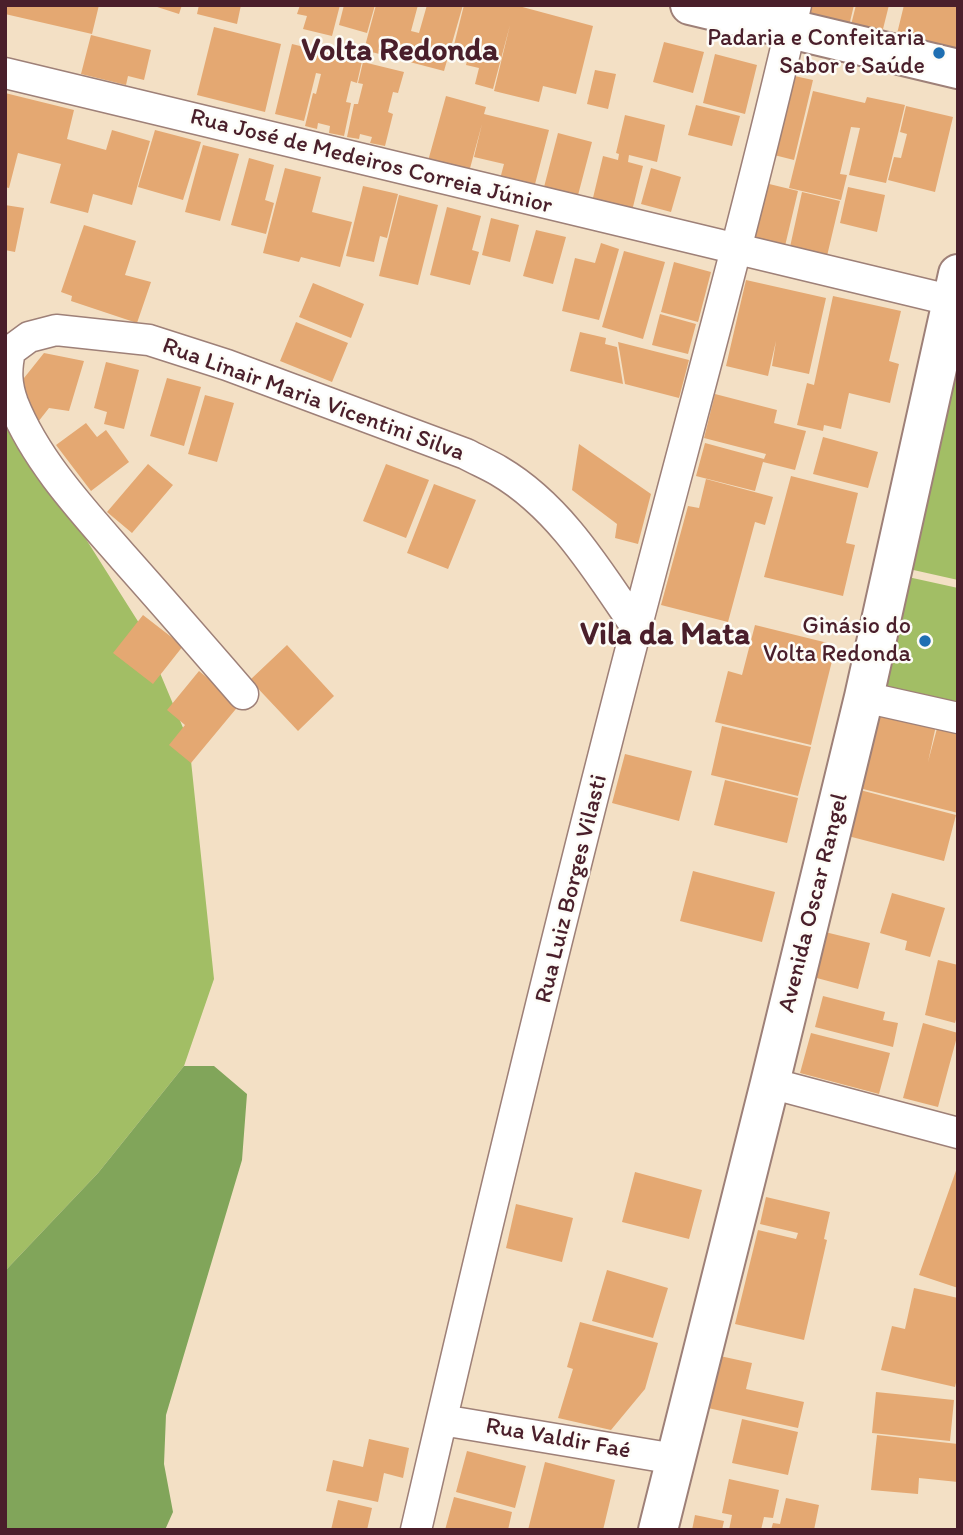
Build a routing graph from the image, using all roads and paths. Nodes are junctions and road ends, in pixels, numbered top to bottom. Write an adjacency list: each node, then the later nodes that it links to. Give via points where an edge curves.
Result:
1 (690, 5): 2 (main road)
2 (793, 17): 3 (main road); 5 (street, Rua Luiz Borges Vilasti)
3 (958, 69)
4 (5, 73): 5 (street, Rua José de Medeiros Correia Júnior)
5 (736, 250): 6 (street, Rua José de Medeiros Correia Júnior); 7 (street, Rua Luiz Borges Vilasti)
6 (956, 292): 9 (main road, Avenida Oscar Rangel)
7 (637, 628): 8 (street, Rua Linair Maria Vicentini Silva, via 561,524 526,491 466,454 149,340 56,330 29,337 10,351 6,372 13,402 35,446 98,528); 13 (street, Rua Luiz Borges Vilasti)
8 (243, 694)
9 (864, 697): 10 (street); 11 (main road, Avenida Oscar Rangel)
10 (958, 718)
11 (770, 1083): 12 (street); 14 (main road, Avenida Oscar Rangel)
12 (958, 1133)
13 (442, 1420): 14 (street, Rua Valdir Faé); 15 (street, Rua Luiz Borges Vilasti)
14 (675, 1459): 16 (main road, Avenida Oscar Rangel)
15 (416, 1530)
16 (658, 1530)

